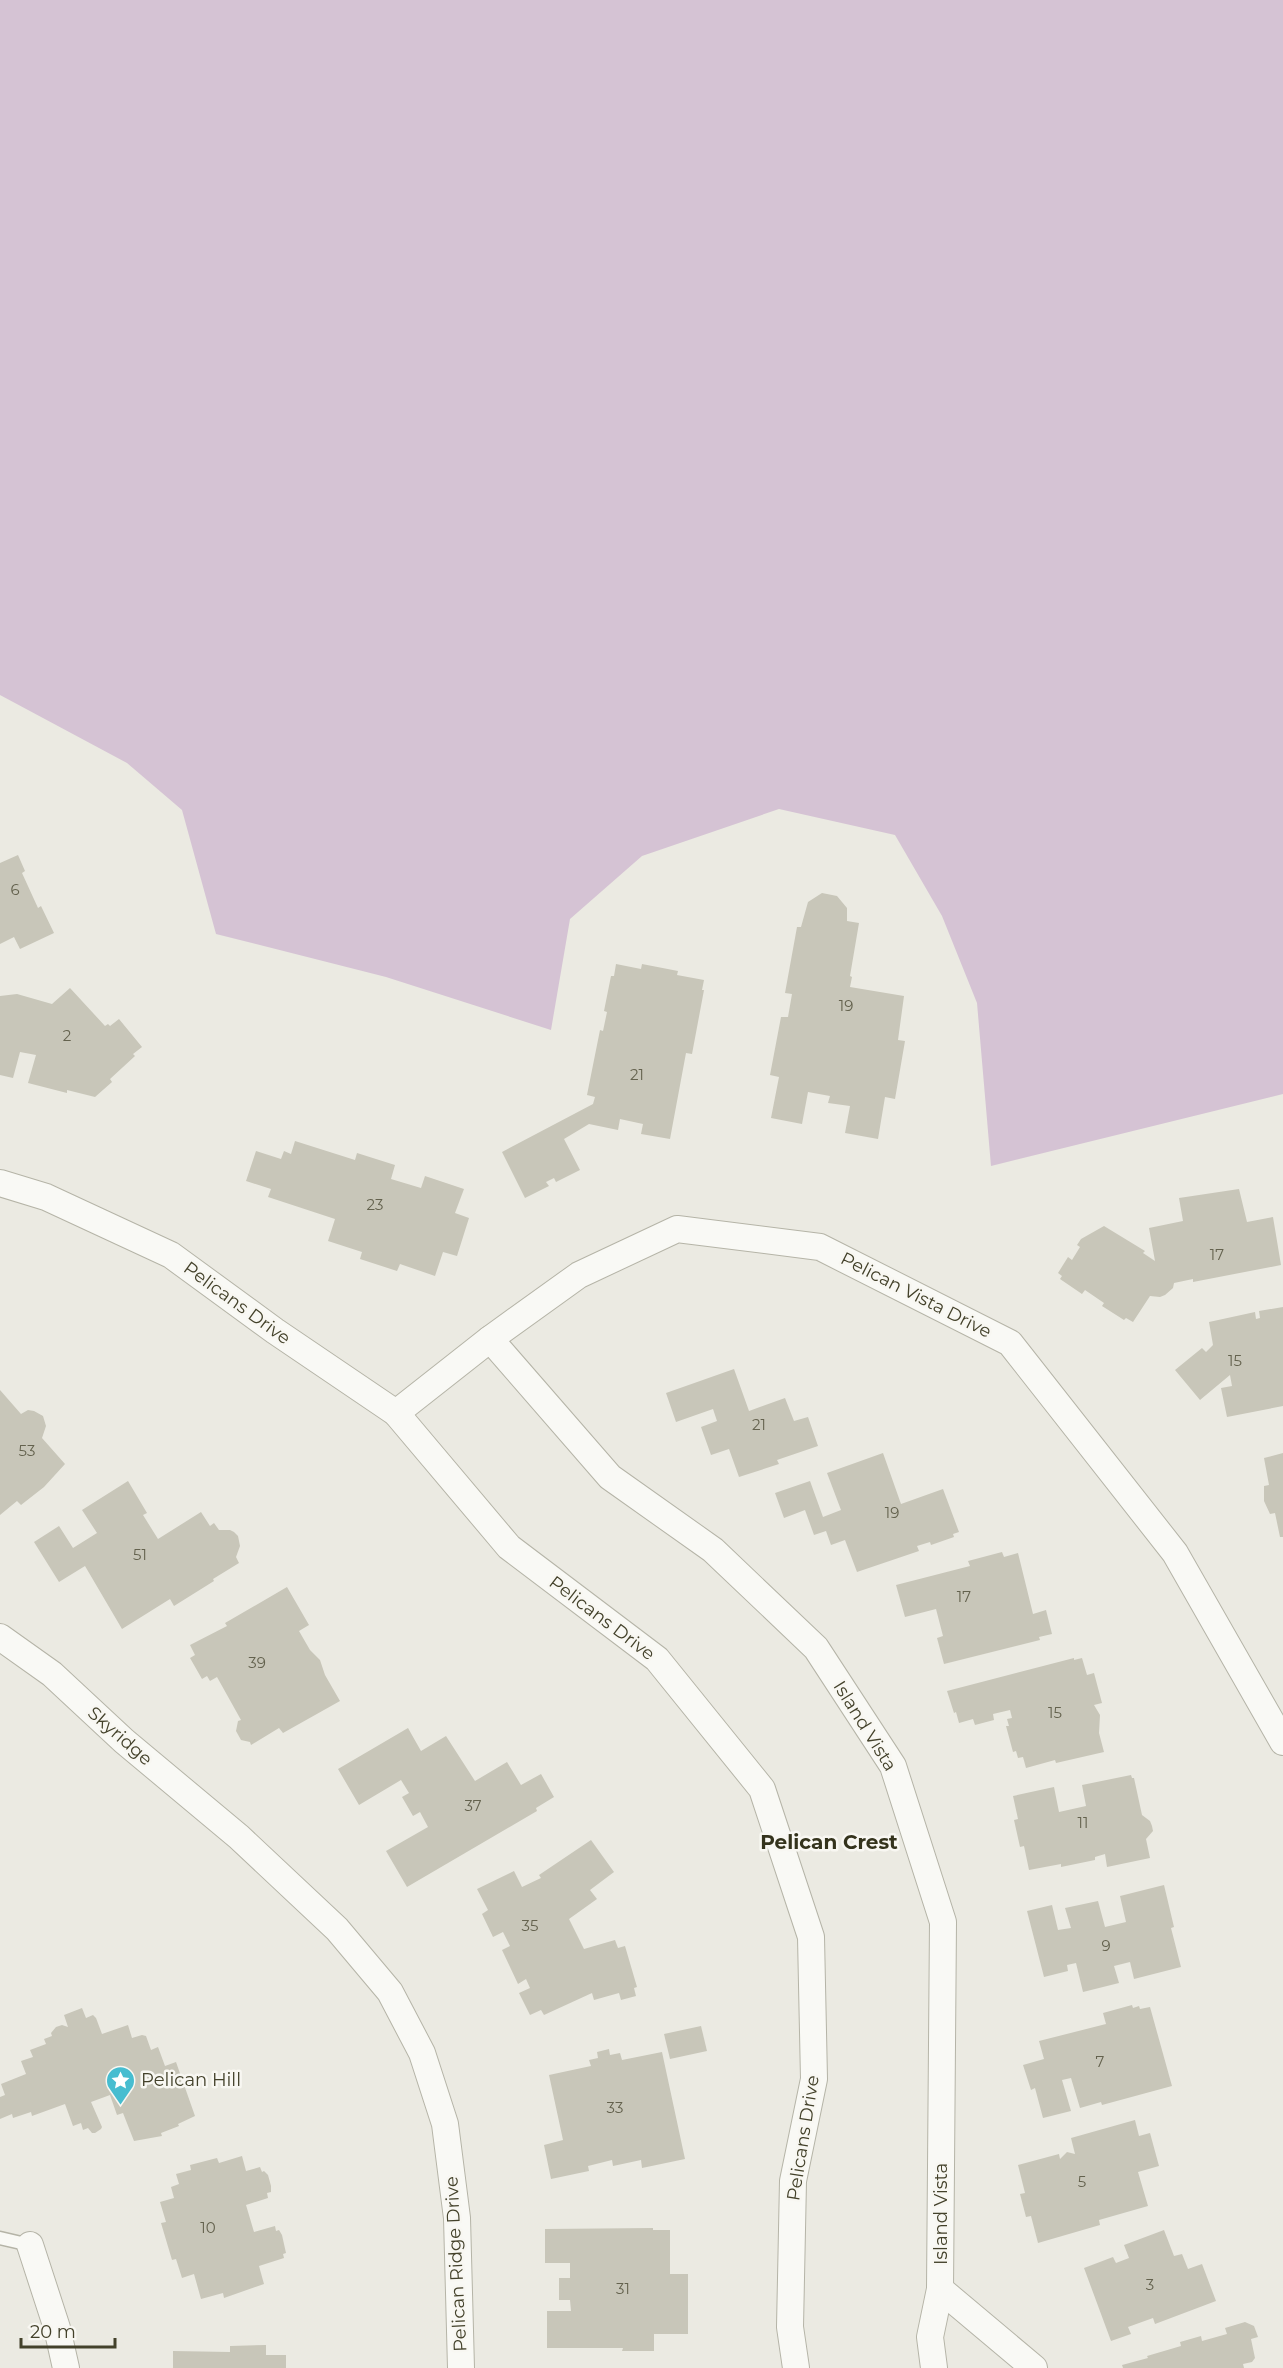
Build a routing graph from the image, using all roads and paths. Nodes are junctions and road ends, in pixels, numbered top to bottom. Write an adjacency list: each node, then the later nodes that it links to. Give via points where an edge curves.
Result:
1 (0, 1183): 3 (street, Pelicans Drive, via 46,1197 171,1255 274,1331)
2 (490, 1339): 3 (street, Pelican Vista Drive); 5 (street, Pelican Vista Drive, via 579,1275 677,1228 820,1247 1010,1343 1175,1553); 9 (street, Island Vista, via 610,1477 713,1550 816,1648 893,1766 943,1922)
3 (396, 1413): 12 (street, Pelicans Drive, via 509,1547 657,1659 762,1789 811,1937 814,2079 793,2181 790,2327)
4 (0, 1637): 6 (street, Skyridge, via 51,1674)
5 (1283, 1742)
6 (239, 1837): 11 (street, Pelican Ridge Drive, via 345,1938 390,1992 422,2053 445,2124 456,2218)
7 (0, 2238): 8 (lane)
8 (30, 2245): 10 (street)
9 (940, 2289): 13 (street, Island Vista, via 930,2337); 14 (street, Island Vista)
10 (66, 2368)
11 (461, 2368)
12 (796, 2368)
13 (934, 2368)
14 (1034, 2368)

